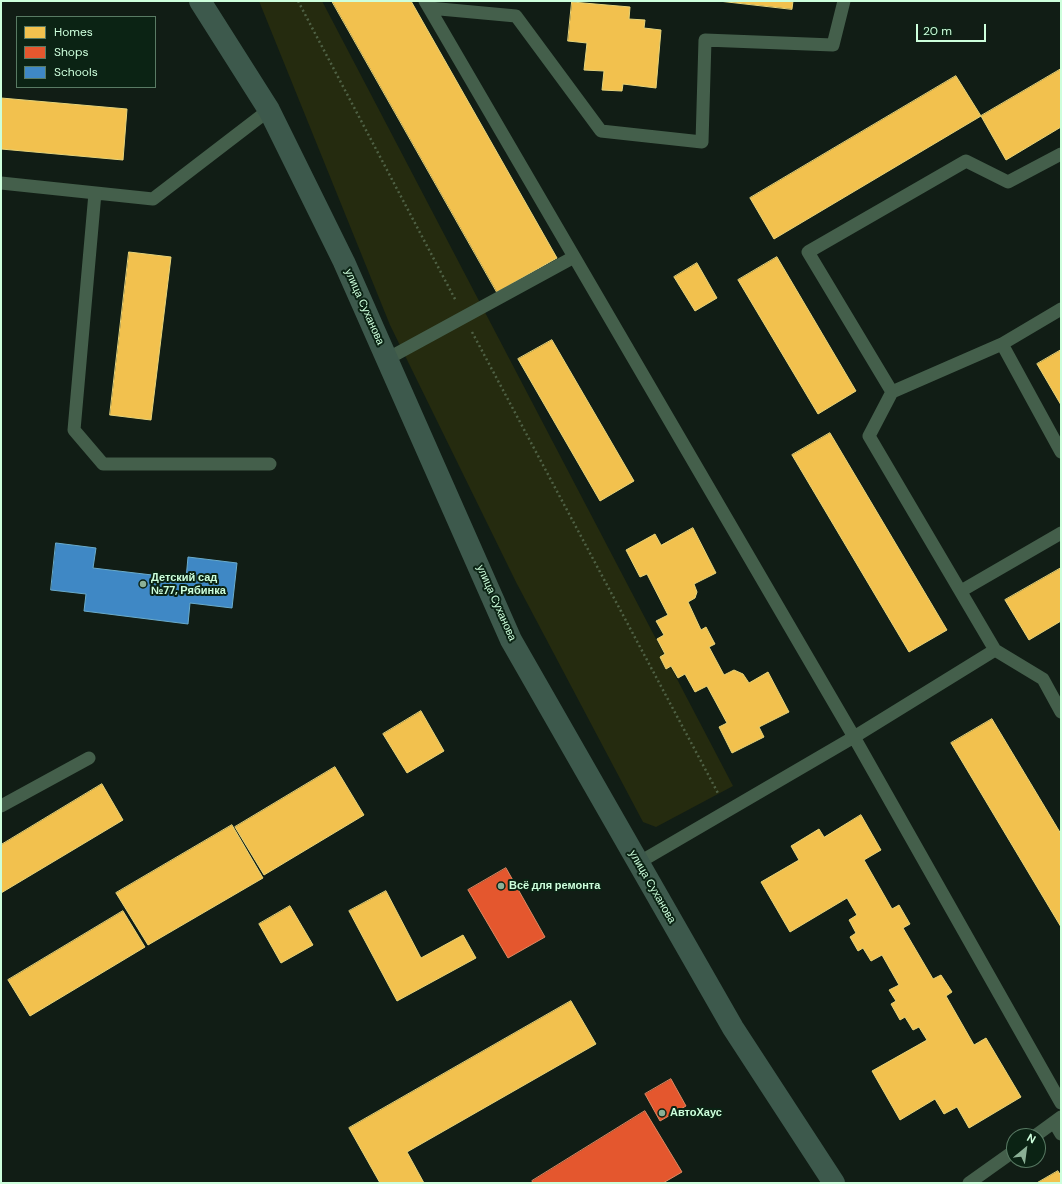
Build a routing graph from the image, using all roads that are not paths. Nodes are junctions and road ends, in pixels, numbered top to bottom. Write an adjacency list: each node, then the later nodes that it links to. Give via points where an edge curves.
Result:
1 (200, 1): 4 (main road, улица Суханова)
2 (844, 1): 3 (lane, via 833,45 705,40 702,142 601,131 516,16)
3 (427, 5): 8 (lane)
4 (269, 110): 7 (lane, via 153,199); 11 (main road, улица Суханова, via 344,262)
5 (1061, 154): 12 (lane, via 1008,182 966,161 808,252)
6 (1, 183): 7 (lane)
7 (95, 193): 14 (lane, via 74,430 103,464)
8 (574, 257): 11 (lane); 19 (lane)
9 (1061, 308): 10 (lane)
10 (1002, 344): 12 (lane); 13 (lane)
11 (387, 359): 22 (main road, улица Суханова, via 511,640)
12 (892, 392): 16 (lane, via 869,436)
13 (1061, 452)
14 (270, 464)
15 (1061, 533): 16 (lane)
16 (961, 591): 17 (lane)
17 (995, 650): 18 (lane, via 1044,680); 19 (lane)
18 (1061, 712)
19 (854, 736): 22 (lane); 23 (lane)
20 (89, 758): 21 (lane)
21 (1, 806)
22 (638, 864): 28 (main road, улица Суханова, via 733,1028)
23 (1061, 1103)
24 (1057, 1120): 25 (lane); 26 (lane)
25 (1046, 1128)
26 (1061, 1134)
27 (1006, 1157): 29 (lane)
28 (834, 1183)
29 (969, 1183)

